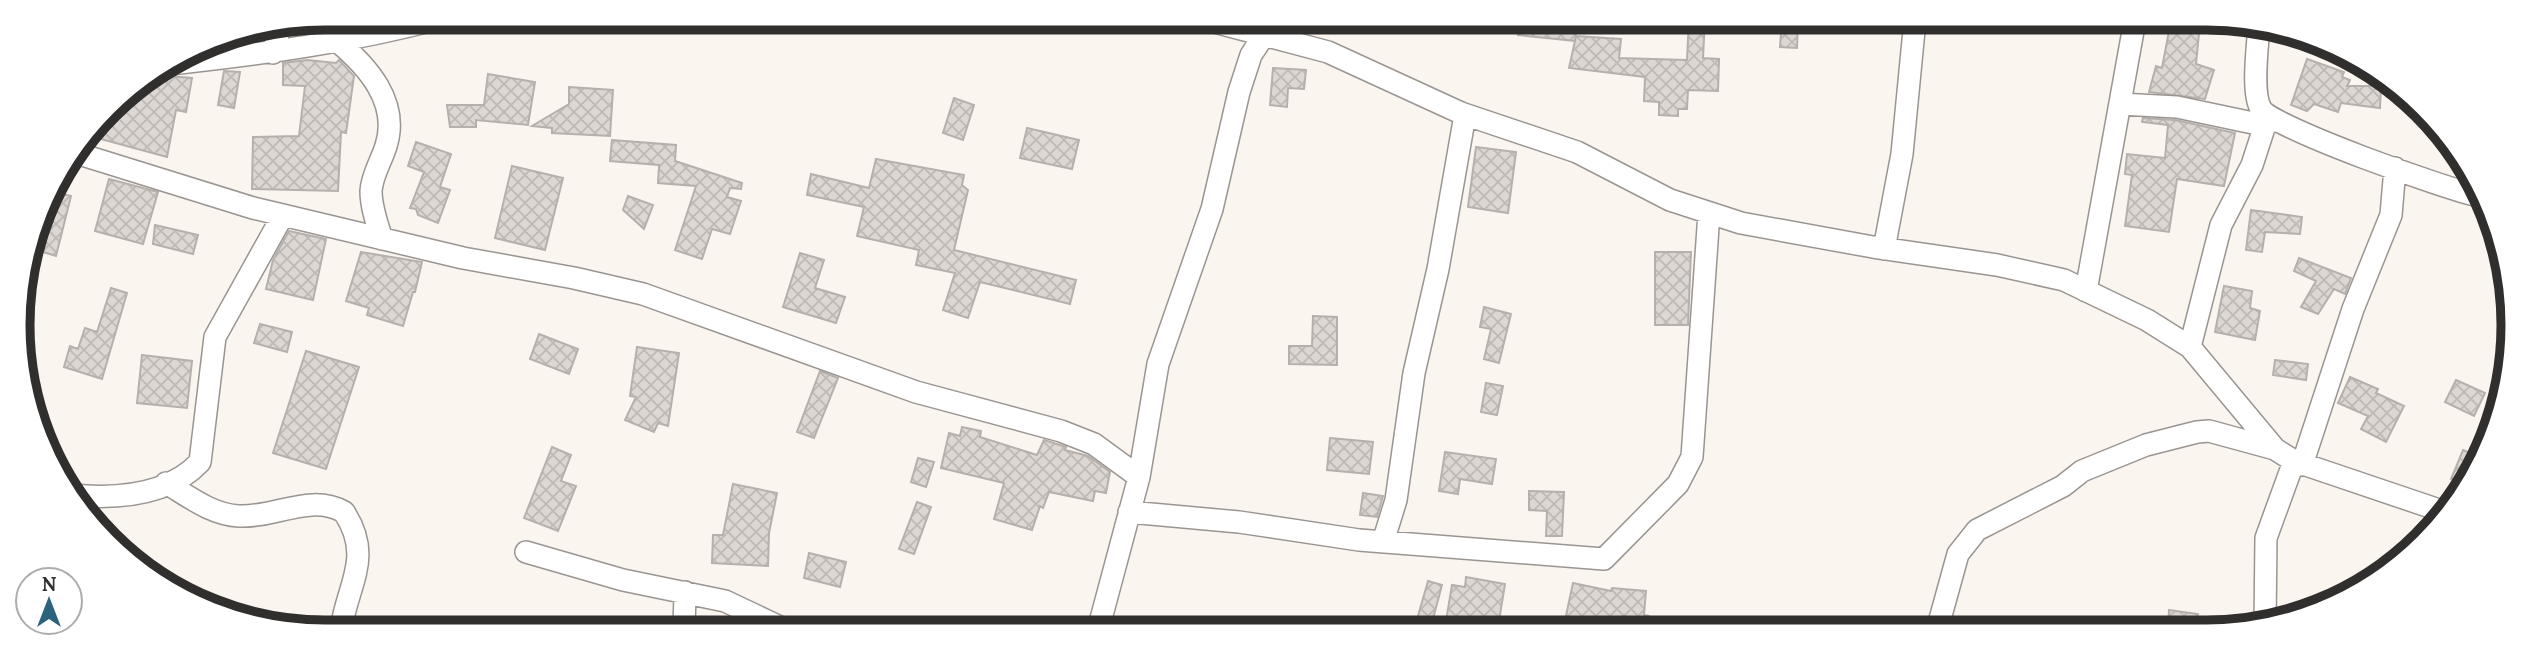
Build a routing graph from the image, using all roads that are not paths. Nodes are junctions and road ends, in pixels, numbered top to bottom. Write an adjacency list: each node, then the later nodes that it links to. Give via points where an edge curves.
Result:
1 (387, 30): 9 (street)
2 (1245, 30): 8 (street)
3 (1272, 30): 8 (street)
4 (1914, 30): 21 (street, via 1902,154)
5 (2133, 30): 12 (street)
6 (278, 33): 10 (street)
7 (2259, 34): 14 (street, via 2259,102)
8 (1264, 35): 13 (street, via 1328,52); 26 (street, via 1251,55 1212,209 1158,364)
9 (337, 41): 10 (street); 20 (street, via 364,63 378,82 387,112 388,139 371,194)
10 (273, 53): 11 (street)
11 (190, 62)
12 (2120, 104): 14 (street, via 2176,107 2244,122); 22 (street)
13 (1465, 115): 18 (street, via 1577,152 1660,196); 31 (street, via 1414,373 1395,500)
14 (2272, 121): 16 (street); 23 (street, via 2221,225)
15 (84, 155): 19 (street)
16 (2395, 167): 17 (street); 25 (street, via 2391,215)
17 (2471, 193)
18 (1709, 213): 21 (street); 31 (street, via 1692,457 1678,484 1609,555 1592,560)
19 (283, 215): 20 (street); 27 (street, via 215,337 200,462)
20 (382, 239): 26 (street, via 643,294 916,392 1061,431 1094,444)
21 (1884, 249): 22 (street, via 2025,270)
22 (2086, 291): 23 (street)
23 (2190, 347): 24 (street)
24 (2275, 449): 25 (street); 39 (street, via 2209,431 2197,432 2133,449 2082,471 2063,486 1986,523 1972,536 1958,554)
25 (2298, 463): 29 (street); 34 (street, via 2266,538)
26 (1139, 477): 30 (street)
27 (166, 483): 28 (street, via 129,496); 35 (street, via 198,503 237,516 321,504 344,512 360,556)
28 (88, 500)
29 (2437, 509)
30 (1129, 512): 31 (street); 38 (street)
31 (1383, 542)
32 (526, 552): 33 (street)
33 (685, 593): 36 (street); 37 (street, via 736,605)
34 (2265, 615)
35 (342, 620)
36 (684, 620)
37 (765, 620)
38 (1101, 620)
39 (1940, 620)

